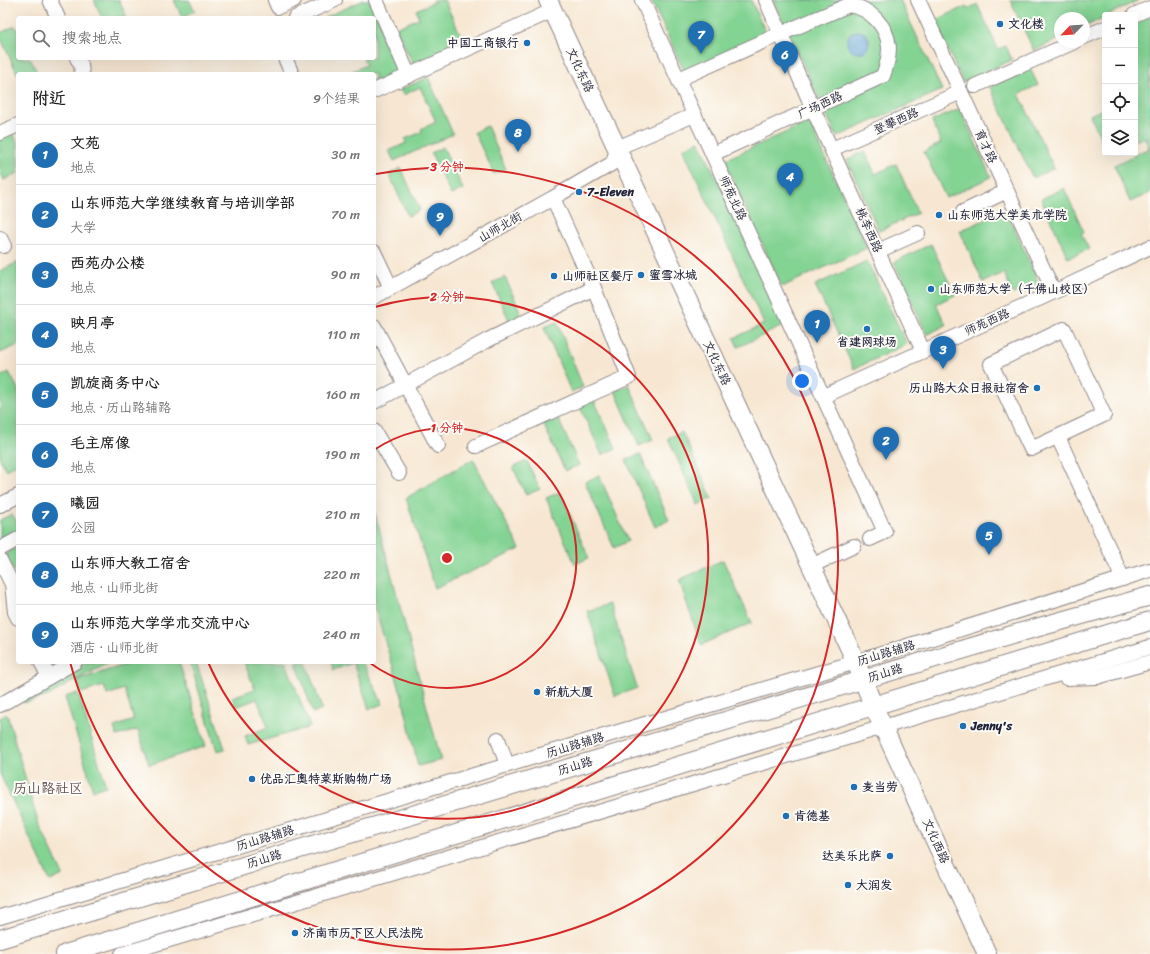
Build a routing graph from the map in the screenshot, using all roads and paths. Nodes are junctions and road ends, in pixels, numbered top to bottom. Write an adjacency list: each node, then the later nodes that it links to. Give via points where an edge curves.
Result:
1 (50, 0): 12 (street)
2 (275, 0): 3 (street, via 278,7)
3 (294, 0)
4 (335, 0): 13 (street)
5 (376, 0): 22 (street)
6 (642, 0): 23 (street, 师苑北路)
7 (766, 0): 15 (street, 桃李西路)
8 (918, 0): 26 (street, 育才路)
9 (550, 5): 22 (street, via 545,14); 31 (main road, 文化东路)
10 (1150, 8): 11 (street)
11 (1138, 13)
12 (57, 16)
13 (299, 16)
14 (1102, 29): 16 (street)
15 (780, 34): 23 (street); 27 (street, 桃李西路); 27 (street, 广场西路, via 850,5 869,12 884,29 889,42 889,54 883,76)
16 (1090, 34)
17 (1060, 48): 24 (street)
18 (78, 60): 20 (street)
19 (286, 60): 21 (street)
20 (81, 72)
21 (291, 72)
22 (409, 76): 25 (street)
23 (679, 79): 28 (street, 师苑北路)
24 (975, 86)
25 (376, 91)
26 (961, 92): 32 (street, 登攀西路); 34 (street, 育才路)
27 (813, 109): 32 (street, 桃李西路); 33 (street, 广场西路)
28 (694, 115): 31 (street); 33 (street, 师苑北路)
29 (16, 125): 30 (street)
30 (0, 133)
31 (617, 148): 35 (street, 山师北街, via 613,163); 62 (main road, 文化东路)
32 (832, 149): 39 (street, 桃李西路)
33 (713, 154): 48 (street, 师苑北路)
34 (1007, 191): 36 (street); 43 (street, 育才路)
35 (553, 198): 41 (street, 山师北街); 42 (street)
36 (963, 212)
37 (918, 233): 39 (street)
38 (1150, 248): 43 (street, 师苑西路)
39 (878, 251): 46 (street, 桃李西路)
40 (376, 256): 41 (street)
41 (391, 288): 44 (street, 山师北街)
42 (594, 288): 47 (street, via 488,340); 53 (street, via 629,377)
43 (1054, 292): 46 (street, 师苑西路)
44 (376, 296)
45 (376, 330): 47 (street)
46 (923, 351): 48 (street, 师苑西路)
47 (406, 385): 49 (street); 52 (street)
48 (824, 396): 57 (street, 师苑北路, via 885,532)
49 (376, 401)
50 (376, 434): 54 (street)
51 (1058, 438): 51 (street, via 1031,449 991,364 1064,329 1104,414); 64 (street)
52 (438, 446)
53 (476, 446)
54 (399, 473)
55 (16, 497): 56 (street)
56 (0, 505)
57 (870, 539)
58 (16, 540): 60 (street)
59 (854, 546): 62 (street)
60 (0, 549)
61 (0, 560): 66 (street, via 12,584)
62 (811, 566): 69 (main road, 文化东路)
63 (1150, 570): 64 (street, 历山路辅路)
64 (1123, 579): 69 (street, 历山路辅路)
65 (1150, 596): 75 (main road, 历山路)
66 (16, 615)
67 (1150, 621): 77 (main road)
68 (1150, 647): 74 (street)
69 (856, 662): 75 (main road, 文化东路); 80 (street, 历山路辅路)
70 (1150, 662): 74 (street, via 1097,677)
71 (43, 664): 73 (street)
72 (72, 664): 73 (street)
73 (49, 677): 76 (street)
74 (1049, 678): 78 (street)
75 (863, 679): 77 (main road, 文化东路); 82 (main road, 历山路)
76 (0, 704)
77 (873, 706): 78 (main road, 文化东路); 83 (main road)
78 (884, 728): 84 (street); 85 (main road, 文化西路)
79 (498, 739): 80 (street)
80 (507, 765): 81 (street, 历山路辅路)
81 (0, 917)
82 (0, 939)
83 (65, 954)
84 (122, 954)
85 (987, 954)

